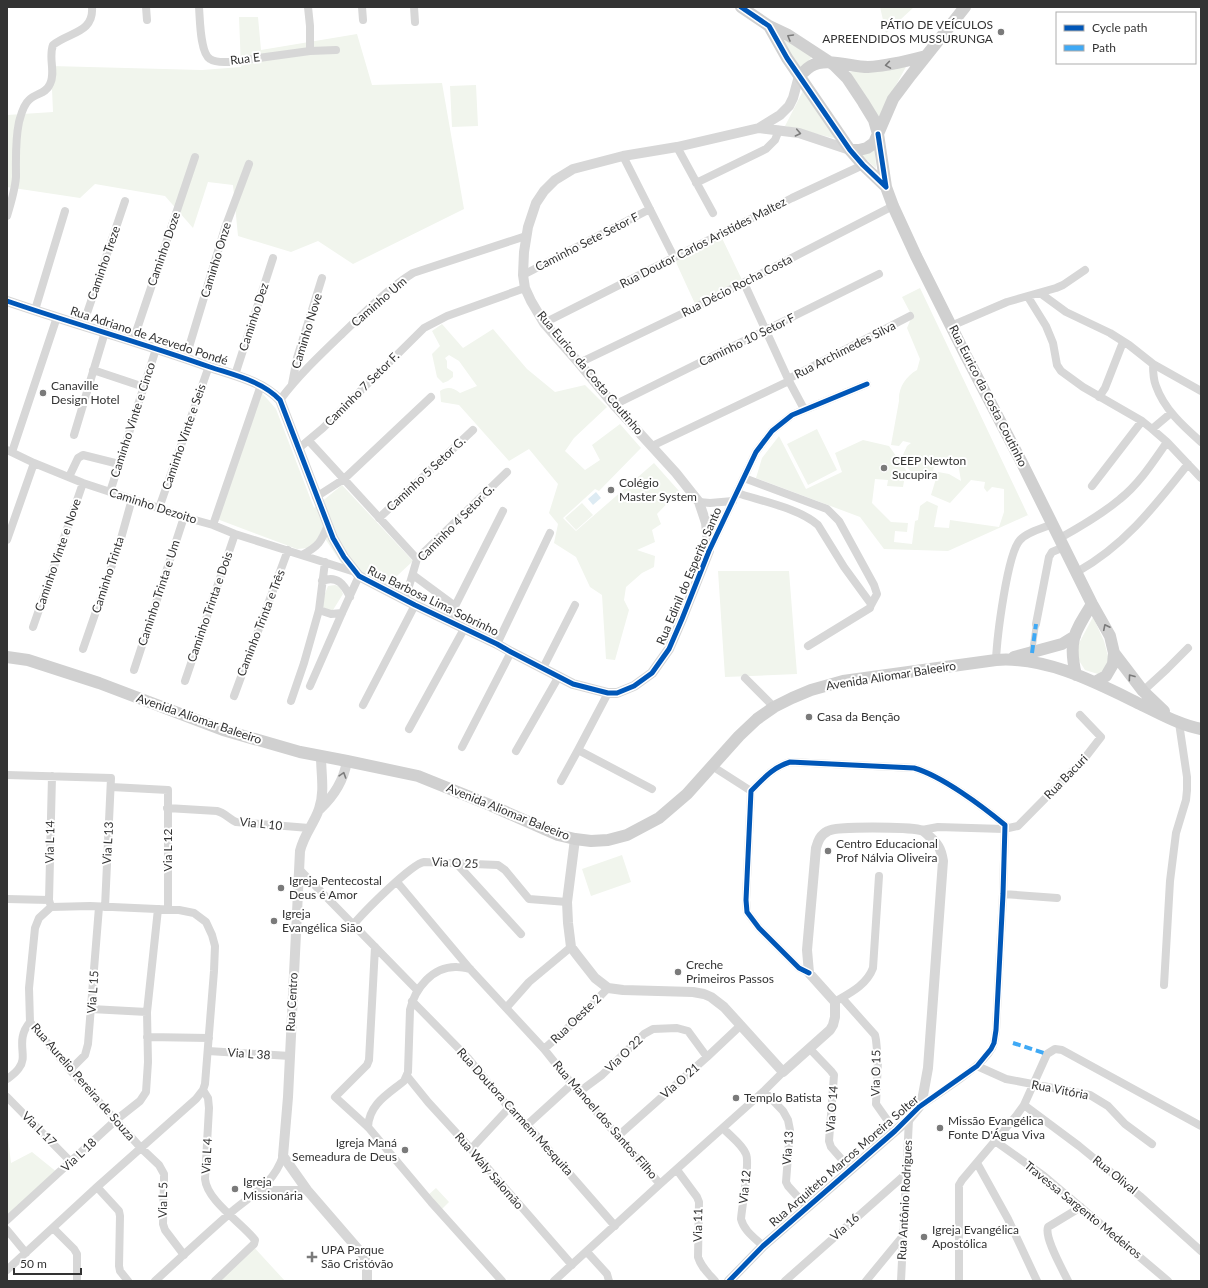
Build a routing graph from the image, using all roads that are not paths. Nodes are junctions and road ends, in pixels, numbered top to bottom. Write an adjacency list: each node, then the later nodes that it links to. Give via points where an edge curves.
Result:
1 (92, 7): 34 (street, via 90,23 53,45 51,83 48,89 28,100 25,105 19,122 15,149 16,178)
2 (146, 7): 9 (street)
3 (199, 7): 13 (street, Rua E, via 204,49 206,56 211,60 229,62)
4 (308, 7): 13 (street)
5 (362, 7): 10 (street)
6 (414, 7): 11 (street)
7 (742, 7): 12 (main road, Rua Eurico da Costa Coutinho)
8 (965, 7): 15 (main road)
9 (147, 20)
10 (363, 20)
11 (416, 22)
12 (769, 26): 16 (main road, Rua Eurico da Costa Coutinho, one-way to 12, via 793,38); 17 (main road)
13 (310, 50): 14 (street, Rua E)
14 (336, 50)
15 (926, 56): 16 (main road, one-way to 16, via 867,67); 20 (main road, via 893,99)
16 (829, 62): 17 (main road, via 811,66); 20 (main road, Rua Eurico da Costa Coutinho, via 847,78 874,120)
17 (799, 76): 18 (street, Rua Eurico da Costa Coutinho, via 788,106 780,115); 22 (main road)
18 (759, 128): 19 (street, Rua Eurico da Costa Coutinho); 21 (street, Rua Eurico da Costa Coutinho)
19 (779, 130): 22 (street, Rua Eurico da Costa Coutinho, one-way to 22, via 799,133); 27 (street, via 775,140 766,149)
20 (878, 134): 22 (main road, via 874,143 867,148); 28 (main road, Rua Eurico da Costa Coutinho)
21 (677, 147): 23 (street, Rua Eurico da Costa Coutinho); 27 (street)
22 (850, 150): 26 (main road, Rua Eurico da Costa Coutinho)
23 (623, 156): 31 (street); 35 (street, Rua Eurico da Costa Coutinho, via 573,169 555,180 536,203)
24 (194, 157): 55 (street, Caminho Doze)
25 (249, 164): 58 (street, Caminho Onze, via 226,228)
26 (863, 165): 28 (main road, Rua Eurico da Costa Coutinho); 36 (street, Rua Doutor Carlos Aristides Maltez)
27 (696, 183): 33 (street)
28 (886, 187): 30 (main road, Rua Eurico da Costa Coutinho)
29 (125, 201): 51 (street, Caminho Treze)
30 (893, 206): 42 (street, Rua Décio Rocha Costa); 52 (main road, Rua Eurico da Costa Coutinho)
31 (650, 209): 36 (street); 40 (street, Caminho Sete Setor F)
32 (65, 212): 47 (street)
33 (713, 213)
34 (7, 216)
35 (526, 236): 40 (street, Rua Eurico da Costa Coutinho); 65 (street, Caminho Um, via 413,273 361,316)
36 (674, 257): 50 (street, Rua Doutor Carlos Aristides Maltez)
37 (273, 258): 63 (street, Caminho Dez)
38 (1085, 270): 44 (street, via 1063,285)
39 (879, 274): 53 (street, Caminho 10 Setor F)
40 (523, 275): 43 (street, Rua Eurico da Costa Coutinho)
41 (322, 278): 65 (street, Caminho Nove, via 297,358)
42 (744, 283): 53 (street, Rua Archimedes Silva); 59 (street, Rua Décio Rocha Costa)
43 (525, 288): 50 (street, Rua Eurico da Costa Coutinho); 80 (street, Caminho 7 Setor F., via 447,316 424,328)
44 (1040, 293): 45 (street); 56 (street, via 1066,312)
45 (1028, 297): 52 (street, via 1007,302); 71 (street, via 1046,326 1061,371)
46 (7, 301): 47 (street, Rua Adriano de Azevedo Pondé)
47 (35, 310): 49 (street, Rua Adriano de Azevedo Pondé)
48 (910, 316): 64 (street, Rua Archimedes Silva)
49 (57, 317): 51 (street, Rua Adriano de Azevedo Pondé); 85 (street)
50 (544, 323): 59 (street, Rua Eurico da Costa Coutinho)
51 (83, 325): 54 (street, Rua Adriano de Azevedo Pondé)
52 (951, 326): 105 (main road, Rua Eurico da Costa Coutinho)
53 (766, 330): 64 (street, Rua Archimedes Silva); 73 (street, Caminho 10 Setor F)
54 (105, 332): 55 (street, Rua Adriano de Azevedo Pondé); 62 (street)
55 (133, 341): 57 (street, Rua Adriano de Azevedo Pondé)
56 (1124, 342): 60 (street); 71 (street)
57 (156, 349): 58 (street, Rua Adriano de Azevedo Pondé); 68 (street, Caminho Vinte e Cinco)
58 (186, 357): 61 (street, Rua Adriano de Azevedo Pondé)
59 (579, 363): 73 (street, Rua Eurico da Costa Coutinho)
60 (1153, 364): 69 (street); 75 (street, via 1156,386)
61 (209, 366): 63 (street, Rua Adriano de Azevedo Pondé); 101 (street, Caminho Vinte e Seis)
62 (93, 370): 68 (street); 79 (street)
63 (235, 375): 67 (street, Rua Adriano de Azevedo Pondé)
64 (789, 380): 74 (street); 83 (street, Rua Archimedes Silva)
65 (292, 384): 72 (street, Caminho Um)
66 (866, 384): 74 (street, Rua Edinil do Esperito Santo)
67 (261, 385): 72 (street, Rua Adriano de Azevedo Pondé); 106 (street)
68 (144, 387): 87 (street, Caminho Vinte e Cinco)
69 (1201, 391)
70 (431, 397): 93 (street)
71 (1100, 397): 76 (street)
72 (280, 400): 84 (street, Rua Barbosa Lima Sobrinho)
73 (614, 405): 83 (street, Rua Eurico da Costa Coutinho)
74 (804, 409): 91 (street, Rua Edinil do Esperito Santo, via 772,431 756,452)
75 (1171, 413): 77 (street); 82 (street)
76 (1142, 421): 77 (street); 95 (street)
77 (1152, 429): 81 (street)
78 (474, 430): 104 (street, Caminho 5 Setor G.)
79 (74, 435)
80 (309, 441): 84 (street, Caminho 7 Setor F.); 93 (street)
81 (1167, 442): 88 (street); 111 (street, via 1141,477 1120,499)
82 (1201, 442)
83 (652, 446): 100 (street, Rua Eurico da Costa Coutinho)
84 (298, 449): 97 (street, Rua Barbosa Lima Sobrinho)
85 (9, 451): 86 (street, Caminho Dezoito)
86 (34, 463): 90 (street, Caminho Dezoito); 110 (street)
87 (119, 464): 90 (street, via 82,455); 96 (street, Caminho Vinte e Cinco)
88 (1188, 464): 92 (street); 117 (street, via 1131,532 1107,553)
89 (507, 472): 115 (street, Caminho 4 Setor G.)
90 (69, 477): 94 (street, Caminho Dezoito)
91 (744, 478): 98 (street, Rua Edinil do Esperito Santo); 127 (street, via 827,509 833,514 874,585 877,594)
92 (1201, 478)
93 (344, 480): 97 (street); 104 (street)
94 (83, 483): 96 (street, Caminho Dezoito); 132 (street, Caminho Vinte e Nove)
95 (1092, 486)
96 (110, 492): 99 (street, Caminho Dezoito)
97 (316, 497): 107 (street, Rua Barbosa Lima Sobrinho)
98 (735, 497): 100 (street, via 710,503); 113 (street, Rua Edinil do Esperito Santo); 127 (street, via 800,513 812,520 827,538)
99 (132, 499): 101 (street, Caminho Dezoito); 139 (street, Caminho Trinta)
100 (699, 502): 113 (street, Rua Eurico da Costa Coutinho, via 706,523)
101 (159, 508): 103 (street, Caminho Dezoito)
102 (503, 511): 126 (street)
103 (184, 517): 106 (street, Caminho Dezoito); 147 (street, Caminho Trinta e Um)
104 (379, 518): 115 (street)
105 (1053, 524): 111 (main road, Rua Eurico da Costa Coutinho); 145 (street, via 1023,537 1015,549 997,639)
106 (213, 525): 109 (street, Caminho Dezoito)
107 (328, 525): 114 (street, via 318,545); 118 (street, Rua Barbosa Lima Sobrinho, via 339,548)
108 (550, 533): 135 (street)
109 (235, 534): 112 (street, Caminho Dezoito); 151 (street, Caminho Trinta e Dois)
110 (7, 540)
111 (1062, 542): 117 (main road, Rua Eurico da Costa Coutinho); 131 (street, via 1049,557)
112 (288, 550): 114 (street, Caminho Dezoito); 156 (street, Caminho Trinta e Três)
113 (709, 552): 155 (street, Rua Edinil do Esperito Santo, via 669,649 659,664 652,673 634,686 617,693)
114 (302, 555): 116 (street, Caminho Dezoito)
115 (417, 559): 119 (street, Caminho 4 Setor G.)
116 (325, 562): 118 (street, Caminho Dezoito); 120 (street)
117 (1077, 572): 123 (main road, Rua Eurico da Costa Coutinho)
118 (357, 574): 121 (street); 122 (street, Rua Barbosa Lima Sobrinho)
119 (413, 575): 122 (street, Caminho 4 Setor G.); 126 (street)
120 (322, 581): 121 (street, via 337,580 345,586); 128 (street)
121 (350, 597): 129 (street)
122 (406, 600): 124 (street, Rua Barbosa Lima Sobrinho)
123 (1092, 604): 134 (main road); 142 (main road, Rua Eurico da Costa Coutinho, one-way to 123, via 1110,636)
124 (415, 605): 130 (street, Rua Barbosa Lima Sobrinho); 158 (street)
125 (575, 605): 146 (street)
126 (455, 606): 130 (street)
127 (871, 606): 136 (street)
128 (319, 610): 129 (street, via 331,614); 157 (street)
129 (342, 613): 153 (street)
130 (448, 620): 133 (street, Rua Barbosa Lima Sobrinho)
131 (1036, 624): 141 (street)
132 (33, 627)
133 (464, 629): 135 (street, Rua Barbosa Lima Sobrinho); 163 (street)
134 (1075, 636): 141 (main road, via 1062,644); 148 (main road, via 1072,651)
135 (497, 644): 140 (street, Rua Barbosa Lima Sobrinho)
136 (808, 646)
137 (7, 648): 144 (main road, Avenida Aliomar Baleeiro)
138 (1188, 648): 154 (street)
139 (83, 649)
140 (511, 652): 146 (street, Rua Barbosa Lima Sobrinho); 164 (street)
141 (1032, 653): 145 (main road)
142 (1114, 653): 152 (main road, Rua Eurico da Costa Coutinho, via 1110,671); 154 (main road, one-way to 142)
143 (7, 657): 144 (main road, Avenida Aliomar Baleeiro)
144 (28, 660): 167 (main road, Avenida Aliomar Baleeiro, via 99,683 223,730)
145 (1002, 660): 148 (main road, Avenida Aliomar Baleeiro, via 1051,666); 159 (main road, Avenida Aliomar Baleeiro, via 843,681 811,690)
146 (542, 668): 149 (street, Rua Barbosa Lima Sobrinho)
147 (134, 670)
148 (1076, 675): 152 (main road, Avenida Aliomar Baleeiro)
149 (559, 676): 155 (street, Rua Barbosa Lima Sobrinho, via 574,684); 166 (street)
150 (745, 678): 159 (street)
151 (185, 681)
152 (1095, 682): 161 (main road, Avenida Aliomar Baleeiro)
153 (310, 686)
154 (1143, 691): 161 (main road)
155 (608, 693): 165 (street)
156 (234, 696)
157 (291, 701)
158 (363, 705)
159 (774, 707): 169 (main road, Avenida Aliomar Baleeiro, via 739,736)
160 (1080, 715): 179 (street, Rua Bacuri, via 1101,737 1084,759 1018,826)
161 (1179, 723): 162 (main road, Avenida Aliomar Baleeiro); 200 (street, via 1187,790 1176,833 1170,881)
162 (1201, 728)
163 (409, 729)
164 (462, 747)
165 (578, 750): 172 (street); 174 (street)
166 (516, 751)
167 (321, 756): 168 (main road, Avenida Aliomar Baleeiro); 176 (street, Rua Centro)
168 (347, 760): 176 (street, Rua Centro, one-way to 168, via 341,781); 181 (main road, Avenida Aliomar Baleeiro, via 418,776 558,835)
169 (712, 766): 175 (street); 181 (main road, Avenida Aliomar Baleeiro, via 674,806 642,828 608,840)
170 (7, 775): 171 (street)
171 (52, 776): 173 (street); 190 (street, Via L 14)
172 (561, 781)
173 (111, 783): 177 (street, Via L 12, via 168,790); 191 (street, Via L 13)
174 (652, 789)
175 (751, 791): 179 (street, via 770,772 790,762 914,768 945,782 998,819 1005,825); 199 (street, via 747,912 752,921 799,968)
176 (328, 793): 178 (street, Rua Centro)
177 (167, 808): 178 (street, Via L 10, via 217,811 236,822); 193 (street, Via L 12)
178 (309, 828): 183 (street, Rua Centro, via 302,842)
179 (1004, 829): 180 (street, via 938,827); 186 (street, Rua Arquiteto Marcos Moreira Solter)
180 (922, 830): 199 (street, via 837,828 819,838 808,935); 229 (street, Rua Arquiteto Marcos Moreira Solter, via 938,844 943,861 928,1068 924,1096)
181 (575, 839): 189 (street)
182 (457, 864): 185 (street, Via O 25, via 420,862); 189 (street, Via O 25, via 498,865 529,899); 195 (street)
183 (299, 869): 194 (street); 215 (street, Rua Centro)
184 (879, 876): 203 (street, via 873,968 858,988)
185 (397, 882): 194 (street, Via O 25); 198 (street, Rua Manoel dos Santos Filho)
186 (1003, 894): 187 (street); 217 (street, Rua Arquiteto Marcos Moreira Solter, via 995,1037 991,1049)
187 (1057, 898)
188 (7, 899): 190 (street)
189 (567, 902): 197 (street)
190 (50, 904): 191 (street); 208 (street, Rua Aurelio Pereira de Souza, via 35,928 28,988)
191 (102, 907): 192 (street); 206 (street, Via L 15)
192 (158, 909): 193 (street); 207 (street)
193 (168, 909): 211 (street, via 194,913 206,922 212,935 215,946)
194 (353, 925): 196 (street)
195 (521, 934)
196 (374, 946): 202 (street); 235 (street, via 369,1060 335,1097)
197 (571, 947): 201 (street, via 588,970); 205 (street, via 529,982)
198 (470, 969): 202 (street, via 458,967 440,970); 205 (street, Rua Manoel dos Santos Filho)
199 (809, 973): 203 (street)
200 (1164, 985)
201 (608, 988): 209 (street, via 704,994 717,1001); 213 (street, Rua Oeste 2)
202 (417, 990): 204 (street)
203 (838, 1000): 212 (street, via 833,1025); 237 (street, Via O 15, via 875,1035 878,1060 876,1104)
204 (412, 1001): 220 (street); 230 (street, Rua Doutora Carmem Mesquita, via 468,1058)
205 (506, 1008): 213 (street, Rua Manoel dos Santos Filho)
206 (91, 1009): 207 (street); 218 (street, Via L 15, via 88,1049)
207 (147, 1012): 210 (street)
208 (30, 1022): 218 (street, Rua Aurelio Pereira de Souza); 221 (street, via 22,1035 20,1068)
209 (741, 1025): 216 (street, Via O 21); 219 (street)
210 (148, 1037): 211 (street); 232 (street, Via L 18, via 146,1092 140,1101)
211 (209, 1038): 214 (street)
212 (810, 1049): 219 (street); 247 (street, Via O 14, via 834,1075 830,1144)
213 (544, 1050): 222 (street, Rua Manoel dos Santos Filho)
214 (208, 1051): 215 (street, Via L 38); 224 (street)
215 (290, 1056): 243 (street, Rua Centro)
216 (707, 1057): 226 (street, Via O 22, via 688,1031 677,1028 653,1029 644,1034 602,1075); 238 (street, Via O 21)
217 (977, 1066): 223 (street, Rua Vitória, via 1006,1079); 229 (street, Rua Arquiteto Marcos Moreira Solter)
218 (70, 1070): 232 (street, Rua Aurelio Pereira de Souza)
219 (783, 1072): 225 (street)
220 (407, 1076): 235 (street, via 374,1106 368,1118); 242 (street, Rua Waly Salomão)
221 (7, 1079)
222 (572, 1084): 226 (street, Rua Manoel dos Santos Filho); 233 (street)
223 (1032, 1085): 228 (street); 234 (street, via 1046,1054 1062,1050); 240 (street, Rua Vitória, via 1090,1095 1108,1106 1125,1124)
224 (203, 1090): 241 (street, Rua Aurelio Pereira de Souza, via 196,1100); 255 (street, Via L 4, via 208,1098 209,1108 207,1190)
225 (764, 1091): 236 (street); 253 (street, Via 13, via 787,1116 790,1130 786,1182)
226 (579, 1092): 238 (street, Rua Manoel dos Santos Filho)
227 (7, 1096): 244 (street, Via L 17)
228 (1024, 1105): 239 (street); 262 (street, Rua Olival, via 1140,1196)
229 (919, 1107): 231 (street, Rua Arquiteto Marcos Moreira Solter)
230 (509, 1108): 233 (street, Rua Doutora Carmem Mesquita); 242 (street)
231 (909, 1119): 237 (street, Rua Arquiteto Marcos Moreira Solter); 248 (street, Rua Antônio Rodrigues)
232 (116, 1120): 241 (street, Rua Aurelio Pereira de Souza); 244 (street, Via L 18)
233 (528, 1125): 257 (street, Rua Doutora Carmem Mesquita)
234 (1201, 1126)
235 (368, 1127): 273 (street)
236 (723, 1128): 246 (street); 261 (street, Via 12, via 746,1154 741,1219 746,1230)
237 (895, 1132): 247 (street, Rua Arquiteto Marcos Moreira Solter)
238 (618, 1136): 249 (street, Rua Manoel dos Santos Filho)
239 (995, 1141): 245 (street); 254 (street, Travessa Sargento Medeiros, via 1044,1176)
240 (1152, 1144)
241 (141, 1148): 250 (street, Rua Aurelio Pereira de Souza); 265 (street, Via L 5, via 162,1170 163,1224)
242 (471, 1149): 266 (street, Rua Waly Salomão)
243 (283, 1156): 251 (street, Rua Centro, via 275,1174); 252 (street)
244 (71, 1162): 256 (street, Via L 18)
245 (977, 1163): 281 (street, via 962,1180 959,1188); 282 (street, via 1008,1219)
246 (677, 1170): 249 (street); 276 (street, Via 11, via 697,1196 698,1257 704,1269)
247 (851, 1170): 253 (street, Rua Arquiteto Marcos Moreira Solter)
248 (907, 1173): 260 (street, Rua Antônio Rodrigues); 278 (street, Via 16)
249 (660, 1184): 257 (street, Rua Manoel dos Santos Filho)
250 (97, 1187): 258 (street, Rua Aurelio Pereira de Souza); 269 (street, via 120,1216 119,1266)
251 (260, 1190): 252 (street); 255 (street, Rua Centro)
252 (307, 1190): 272 (street, via 364,1256)
253 (807, 1207): 261 (street, Rua Arquiteto Marcos Moreira Solter)
254 (1081, 1207): 283 (street, via 1047,1229 1054,1252); 284 (street, Travessa Sargento Medeiros)
255 (229, 1214): 265 (street, Rua Centro); 271 (street, Via L 4, via 255,1242)
256 (7, 1220)
257 (615, 1226): 263 (street, Rua Manoel dos Santos Filho)
258 (53, 1228): 264 (street, Rua Aurelio Pereira de Souza); 268 (street, via 77,1254)
259 (7, 1230): 264 (street)
260 (903, 1236): 279 (street); 280 (street, Rua Antônio Rodrigues)
261 (763, 1246): 277 (street, Rua Arquiteto Marcos Moreira Solter)
262 (1201, 1251)
263 (587, 1252): 266 (street, Rua Manoel dos Santos Filho); 275 (street, via 607,1274)
264 (26, 1253): 267 (street, Rua Aurelio Pereira de Souza)
265 (184, 1255): 270 (street, Rua Centro)
266 (572, 1265): 274 (street, Rua Manoel dos Santos Filho)
267 (7, 1270)
268 (76, 1281)
269 (128, 1281)
270 (155, 1281)
271 (215, 1281)
272 (367, 1281)
273 (502, 1281)
274 (554, 1281)
275 (609, 1281)
276 (715, 1281)
277 (729, 1281)
278 (784, 1281)
279 (866, 1281)
280 (901, 1281)
281 (959, 1281)
282 (1036, 1281)
283 (1068, 1281)
284 (1168, 1281)

